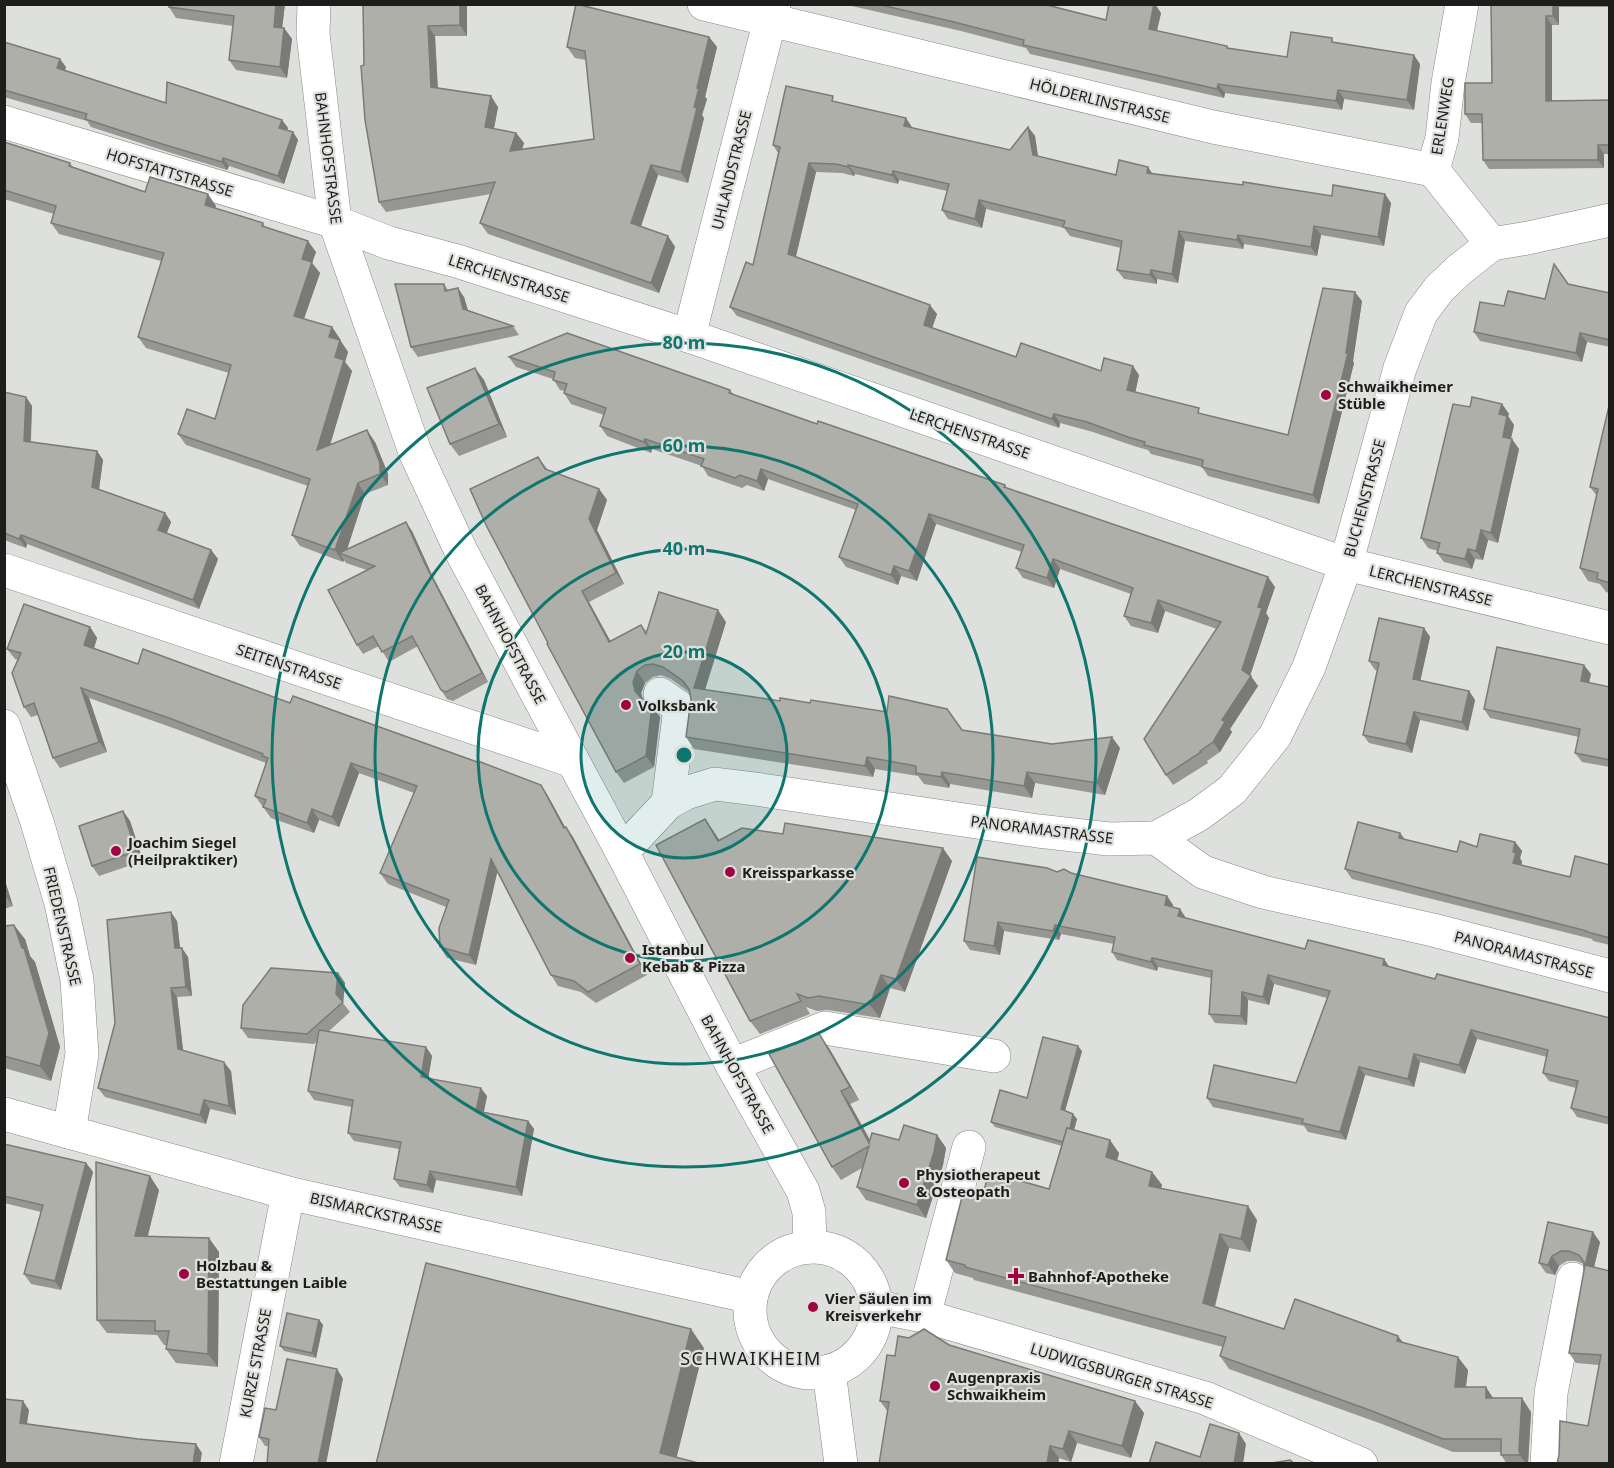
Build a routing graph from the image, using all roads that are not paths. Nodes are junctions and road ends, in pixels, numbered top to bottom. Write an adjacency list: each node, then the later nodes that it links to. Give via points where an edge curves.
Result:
1 (314, 4): 8 (street, BAHNHOFSTRASSE, via 313,34)
2 (704, 4): 4 (street, HÖLDERLINSTRASSE)
3 (1462, 4): 6 (street, ERLENWEG, via 1442,138)
4 (772, 12): 6 (street, HÖLDERLINSTRASSE, via 1213,127); 10 (street, UHLANDSTRASSE)
5 (4, 122): 8 (street, HOFSTATTSTRASSE)
6 (1433, 170): 9 (street, ERLENWEG)
7 (1610, 220): 9 (street, BUCHENSTRASSE)
8 (335, 222): 10 (street, LERCHENSTRASSE, via 389,243); 16 (street, BAHNHOFSTRASSE, via 415,452 461,550)
9 (1492, 244): 11 (street, BUCHENSTRASSE, via 1459,270 1421,313 1400,368)
10 (689, 336): 11 (street, LERCHENSTRASSE)
11 (1346, 564): 13 (street, LERCHENSTRASSE); 18 (street, BUCHENSTRASSE, via 1309,667 1275,736 1232,790)
12 (4, 570): 16 (street, SEITENSTRASSE)
13 (1610, 628)
14 (660, 694): 17 (street, via 680,708)
15 (4, 726): 24 (street, FRIEDENSTRASSE, via 61,903 77,980 82,1054)
16 (573, 761): 19 (street, BAHNHOFSTRASSE)
17 (668, 802): 18 (street, PANORAMASTRASSE, via 715,784 1027,829 1109,839); 19 (street, PANORAMASTRASSE)
18 (1156, 838): 20 (street, PANORAMASTRASSE, via 1203,872 1263,892 1433,930)
19 (622, 852): 22 (street, BAHNHOFSTRASSE)
20 (1610, 976)
21 (994, 1056): 22 (street, via 825,1028)
22 (732, 1065): 27 (street, BAHNHOFSTRASSE, via 803,1191 809,1212)
23 (4, 1114): 24 (street, BISMARCKSTRASSE)
24 (69, 1132): 26 (street, BISMARCKSTRASSE)
25 (969, 1147): 31 (street)
26 (288, 1193): 29 (street, BISMARCKSTRASSE); 33 (street, KURZE STRASSE)
27 (810, 1247): 29 (street, via 773,1261 759,1278); 30 (street, via 834,1250 858,1264 872,1286)
28 (1573, 1280): 36 (street, via 1551,1392)
29 (751, 1297): 32 (street, via 754,1332 770,1356 794,1371)
30 (877, 1307): 31 (street, LUDWIGSBURGER STRASSE); 32 (street, via 867,1345 850,1362)
31 (924, 1316): 35 (street, LUDWIGSBURGER STRASSE, via 1205,1398)
32 (829, 1371): 34 (street)
33 (236, 1464)
34 (841, 1464)
35 (1360, 1464)
36 (1547, 1464)

